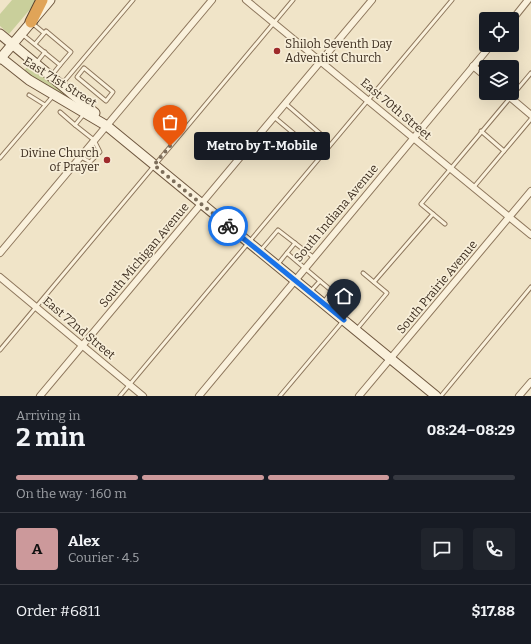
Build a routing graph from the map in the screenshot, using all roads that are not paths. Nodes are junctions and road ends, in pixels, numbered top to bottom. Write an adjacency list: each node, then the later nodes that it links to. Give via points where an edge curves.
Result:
1 (42, 0): 11 (highway)
2 (50, 0): 11 (main road)
3 (133, 0): 25 (lane)
4 (212, 0): 45 (street)
5 (246, 0): 12 (street, East 70th Street)
6 (293, 0): 12 (lane)
7 (372, 0): 21 (street, South Michigan Avenue)
8 (452, 0): 36 (lane)
9 (528, 0): 10 (street)
10 (518, 12)
11 (31, 22): 13 (lane); 15 (main road)
12 (274, 23): 21 (street, East 70th Street); 54 (lane)
13 (44, 33): 16 (lane); 23 (lane, via 46,31 71,52)
14 (0, 34): 17 (main road, East 71st Street)
15 (22, 34): 16 (lane); 17 (main road)
16 (35, 44): 18 (lane)
17 (12, 45): 20 (main road); 22 (main road, East 71st Street)
18 (44, 52): 22 (lane); 23 (lane)
19 (485, 52): 24 (street, South Indiana Avenue)
20 (0, 58): 32 (main road, East 71st Street, via 29,80)
21 (321, 62): 36 (street, East 70th Street); 37 (street, South Michigan Avenue)
22 (36, 64): 29 (main road, East 71st Street)
23 (60, 65): 29 (lane)
24 (473, 66): 26 (street); 48 (street, South Indiana Avenue)
25 (76, 68): 27 (lane); 31 (lane)
26 (479, 71)
27 (81, 72): 27 (lane, via 77,77 106,101 113,92 84,68)
28 (531, 73): 30 (lane)
29 (51, 77): 31 (main road, East 71st Street)
30 (519, 84)
31 (61, 85): 39 (main road, East 71st Street)
32 (54, 94): 38 (lane); 39 (main road, East 71st Street)
33 (29, 95): 38 (lane)
34 (503, 100): 46 (lane)
35 (513, 100): 41 (street)
36 (368, 101): 48 (street, East 70th Street); 63 (lane)
37 (286, 104): 42 (street, South Michigan Avenue); 47 (lane)
38 (45, 105): 53 (lane)
39 (87, 110): 44 (lane); 45 (main road, East 71st Street, via 100,116)
40 (60, 112): 44 (lane)
41 (531, 115)
42 (274, 118): 51 (lane); 58 (street, South Michigan Avenue)
43 (531, 119): 50 (lane)
44 (75, 125): 49 (lane)
45 (106, 126): 49 (street); 54 (main road, East 71st Street)
46 (481, 131): 50 (lane); 55 (lane)
47 (324, 137)
48 (413, 138): 55 (street, East 70th Street); 68 (street, South Indiana Avenue)
49 (94, 140): 52 (street); 52 (lane, via 100,149 97,156 90,162)
50 (504, 151): 56 (lane)
51 (316, 152)
52 (81, 157): 67 (street)
53 (0, 158)
54 (154, 165): 58 (main road, East 71st Street); 79 (lane)
55 (450, 169): 56 (street, East 70th Street); 59 (lane, via 421,204)
56 (473, 188): 60 (street, East 70th Street)
57 (531, 191): 60 (street, South Prairie Avenue)
58 (202, 204): 63 (main road, East 71st Street); 82 (street, South Michigan Avenue)
59 (433, 214): 61 (lane); 75 (lane)
60 (509, 218): 62 (street, East 70th Street); 84 (street, South Prairie Avenue)
61 (445, 224)
62 (531, 235)
63 (249, 242): 65 (main road, East 71st Street); 86 (lane)
64 (295, 243): 65 (lane, via 278,230); 66 (lane); 68 (lane)
65 (260, 251): 69 (main road, East 71st Street)
66 (287, 252): 69 (lane); 70 (lane)
67 (0, 253)
68 (313, 257): 70 (street, South Indiana Avenue)
69 (277, 265): 73 (main road, East 71st Street)
70 (304, 267): 73 (street, South Indiana Avenue); 74 (lane)
71 (363, 273): 75 (lane)
72 (0, 277): 79 (street, East 72nd Street)
73 (295, 280): 77 (main road, East 71st Street); 90 (street, South Indiana Avenue)
74 (320, 281): 77 (lane); 78 (lane, via 332,291)
75 (374, 282): 81 (lane, via 387,293)
76 (531, 287): 94 (lane)
77 (310, 292): 78 (main road, East 71st Street)
78 (323, 303): 80 (main road, East 71st Street)
79 (36, 307): 82 (street, East 72nd Street); 83 (lane)
80 (344, 320): 81 (main road, East 71st Street); 91 (lane)
81 (356, 330): 84 (main road, East 71st Street)
82 (83, 346): 86 (street, East 72nd Street); 87 (street, South Michigan Avenue)
83 (0, 350)
84 (391, 358): 92 (street, South Prairie Avenue); 93 (main road, East 71st Street)
85 (531, 382): 95 (street)
86 (130, 385): 88 (lane); 89 (street, East 72nd Street)
87 (40, 396)
88 (120, 396)
89 (143, 396)
90 (199, 396)
91 (280, 396)
92 (359, 396)
93 (436, 396)
94 (441, 396)
95 (519, 396)

